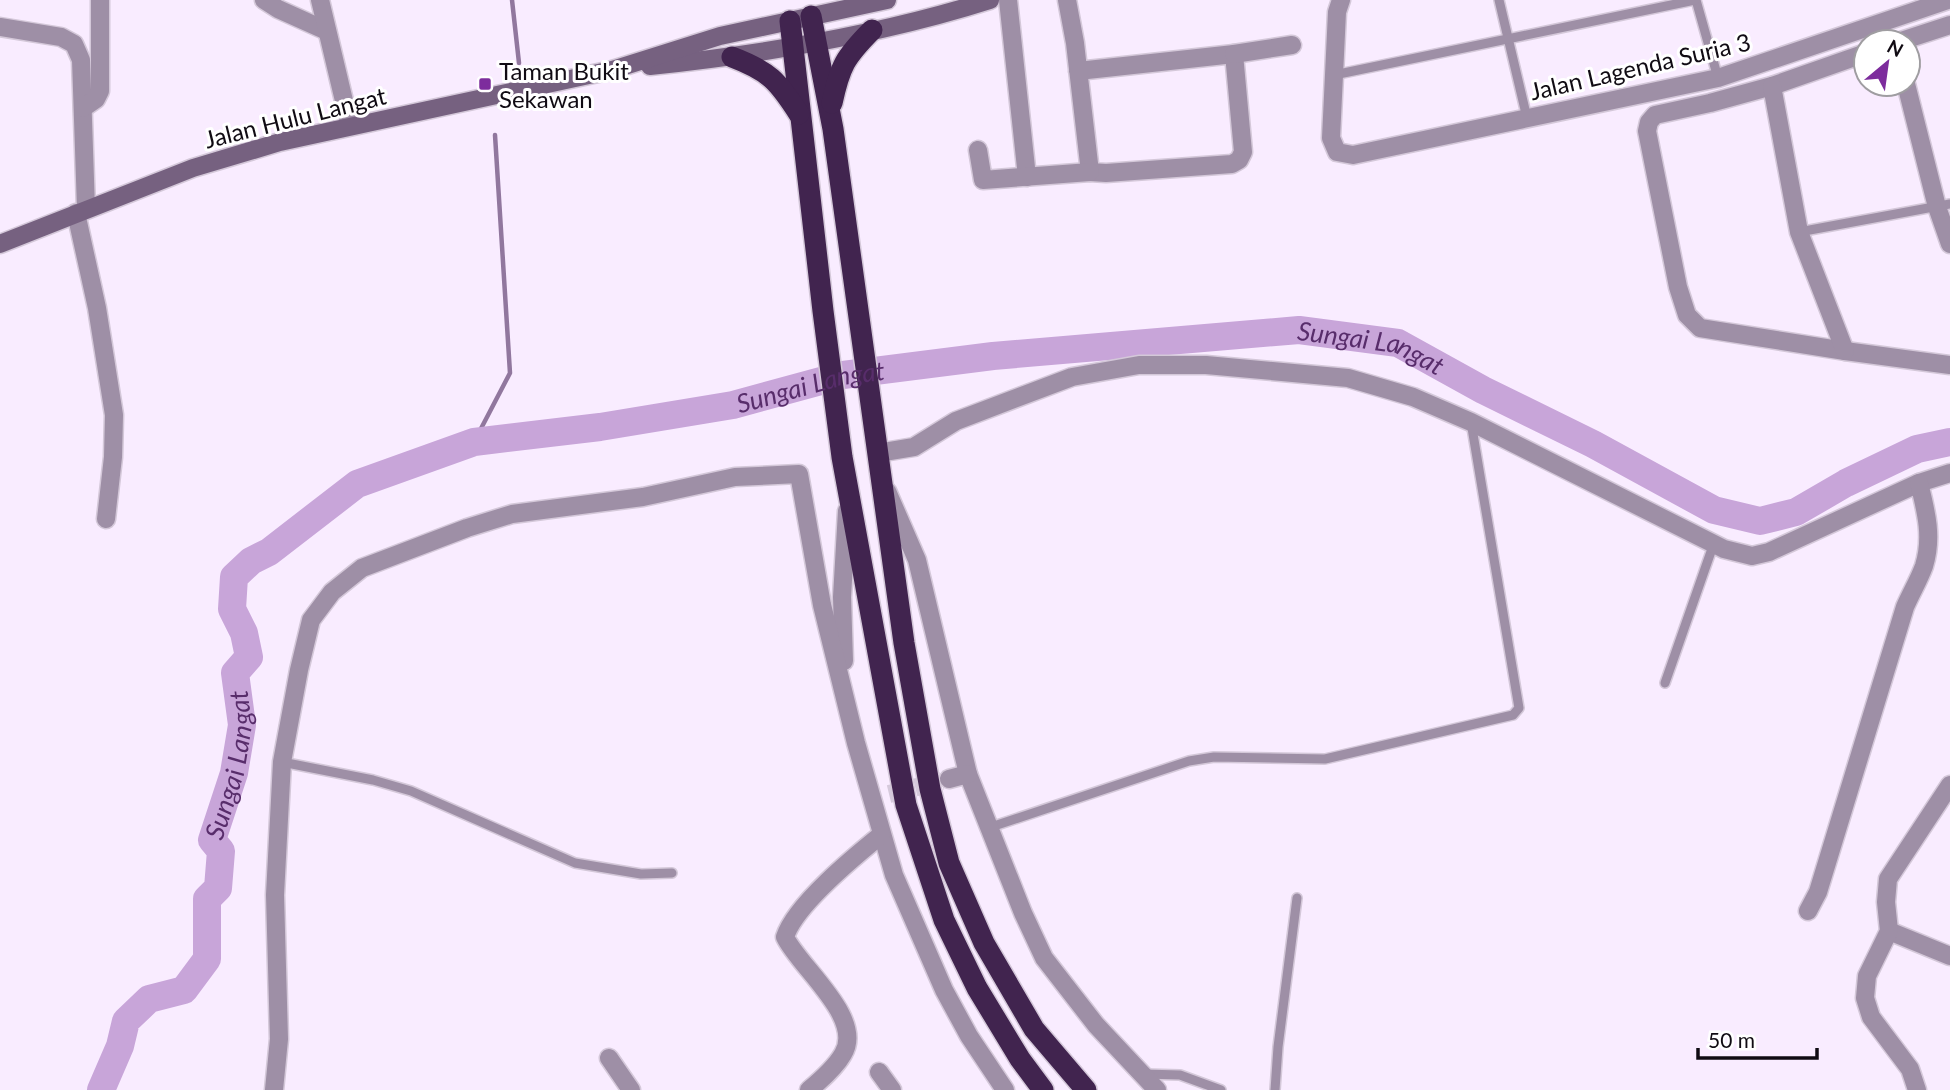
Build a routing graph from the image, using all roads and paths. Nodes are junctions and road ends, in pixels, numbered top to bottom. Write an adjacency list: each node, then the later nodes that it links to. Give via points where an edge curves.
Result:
1 (100, 0): 33 (street, via 100,92)
2 (264, 0): 18 (street)
3 (320, 0): 18 (street)
4 (887, 0): 13 (main road, Jalan Hulu Langat)
5 (990, 0): 17 (main road, Jalan Hulu Langat)
6 (1008, 0): 40 (street)
7 (1067, 0): 28 (street)
8 (1499, 0): 20 (lane)
9 (1695, 0): 20 (lane); 30 (lane)
10 (1948, 0): 12 (street, Jalan Lagenda Suria 3)
11 (1339, 6): 29 (street)
12 (1913, 6): 30 (street, Jalan Lagenda Suria 3)
13 (811, 16): 14 (main road, Jalan Hulu Langat); 21 (highway)
14 (790, 21): 22 (highway); 27 (main road, Jalan Hulu Langat, via 720,36)
15 (1950, 25): 19 (street)
16 (0, 27): 33 (street, via 61,37 74,44 81,60)
17 (872, 30): 21 (main road, Jalan Hulu Langat); 34 (highway, via 849,52)
18 (327, 31): 37 (street)
19 (1922, 34)
20 (1507, 39): 29 (lane); 36 (lane)
21 (816, 41): 22 (main road, Jalan Hulu Langat); 34 (highway)
22 (793, 45): 25 (main road, Jalan Hulu Langat); 35 (highway)
23 (1292, 45): 24 (street)
24 (1234, 54): 28 (street); 39 (street, via 1239,160)
25 (732, 57): 27 (main road, Jalan Hulu Langat); 35 (highway, via 759,68 783,89)
26 (1852, 58): 31 (street, Jalan Lagenda Suria 3)
27 (612, 70): 37 (main road, Jalan Hulu Langat)
28 (1078, 71): 39 (street)
29 (1334, 75): 36 (street, Jalan Lagenda Suria 3, via 1331,138 1337,152 1353,155)
30 (1718, 78): 36 (street, Jalan Lagenda Suria 3)
31 (1772, 86): 43 (street); 46 (street, Jalan Lagenda Suria 3, via 1656,115 1649,122 1647,131 1678,286 1687,315 1700,328)
32 (1910, 98): 41 (street)
33 (83, 107): 42 (street)
34 (830, 113): 49 (highway)
35 (803, 118): 53 (highway)
36 (1527, 118)
37 (350, 126): 42 (main road, Jalan Hulu Langat, via 193,168)
38 (978, 150): 40 (street, via 984,180)
39 (1090, 172): 40 (street)
40 (1027, 177)
41 (1944, 205): 43 (lane); 45 (street)
42 (81, 211): 44 (main road, Jalan Hulu Langat); 54 (street, via 114,415)
43 (1799, 232): 46 (street)
44 (0, 244)
45 (1950, 244)
46 (1845, 351): 47 (street)
47 (1950, 365)
48 (1471, 422): 49 (street, via 1413,397 1348,378 1206,365 1139,365 1072,377 956,421 914,447); 55 (street); 64 (lane, via 1519,708 1513,715 1325,759 1214,757 1189,761)
49 (877, 444): 51 (highway)
50 (1950, 473): 52 (street)
51 (881, 477): 59 (street, via 917,561); 80 (highway, via 904,643 930,789 949,863 984,943 1034,1028)
52 (1919, 483): 55 (street, via 1769,552 1752,556); 68 (street, via 1928,517 1924,567 1905,607 1818,892)
53 (848, 490): 57 (street, via 842,597); 74 (highway, via 906,806 944,920 977,988)
54 (106, 519)
55 (1714, 543): 56 (lane)
56 (1665, 683)
57 (846, 700): 58 (street, via 822,606 799,474 735,478 643,498 512,514 362,568 332,592 312,620); 63 (street)
58 (282, 762): 66 (lane, via 411,791 575,863 641,874); 75 (street, via 275,895 279,1039)
59 (968, 774): 60 (street); 64 (street)
60 (948, 779)
61 (1950, 785): 69 (street, via 1888,879)
62 (888, 794): 63 (street)
63 (870, 798): 65 (street)
64 (988, 828): 73 (street, via 1044,958 1096,1025)
65 (881, 835): 77 (street, via 833,875 789,926 785,937 832,998 848,1037 844,1053); 79 (street, via 944,990)
66 (672, 873)
67 (1297, 898): 83 (lane)
68 (1808, 911)
69 (1889, 931): 70 (street); 84 (street, via 1867,976 1865,998 1871,1017 1910,1069)
70 (1950, 956)
71 (609, 1058): 76 (street)
72 (879, 1072): 78 (street)
73 (1142, 1074): 81 (street); 82 (lane, via 1180,1075)
74 (1042, 1089)
75 (274, 1090)
76 (631, 1090)
77 (809, 1090)
78 (892, 1090)
79 (1006, 1090)
80 (1086, 1090)
81 (1157, 1090)
82 (1221, 1090)
83 (1275, 1090)
84 (1917, 1090)

